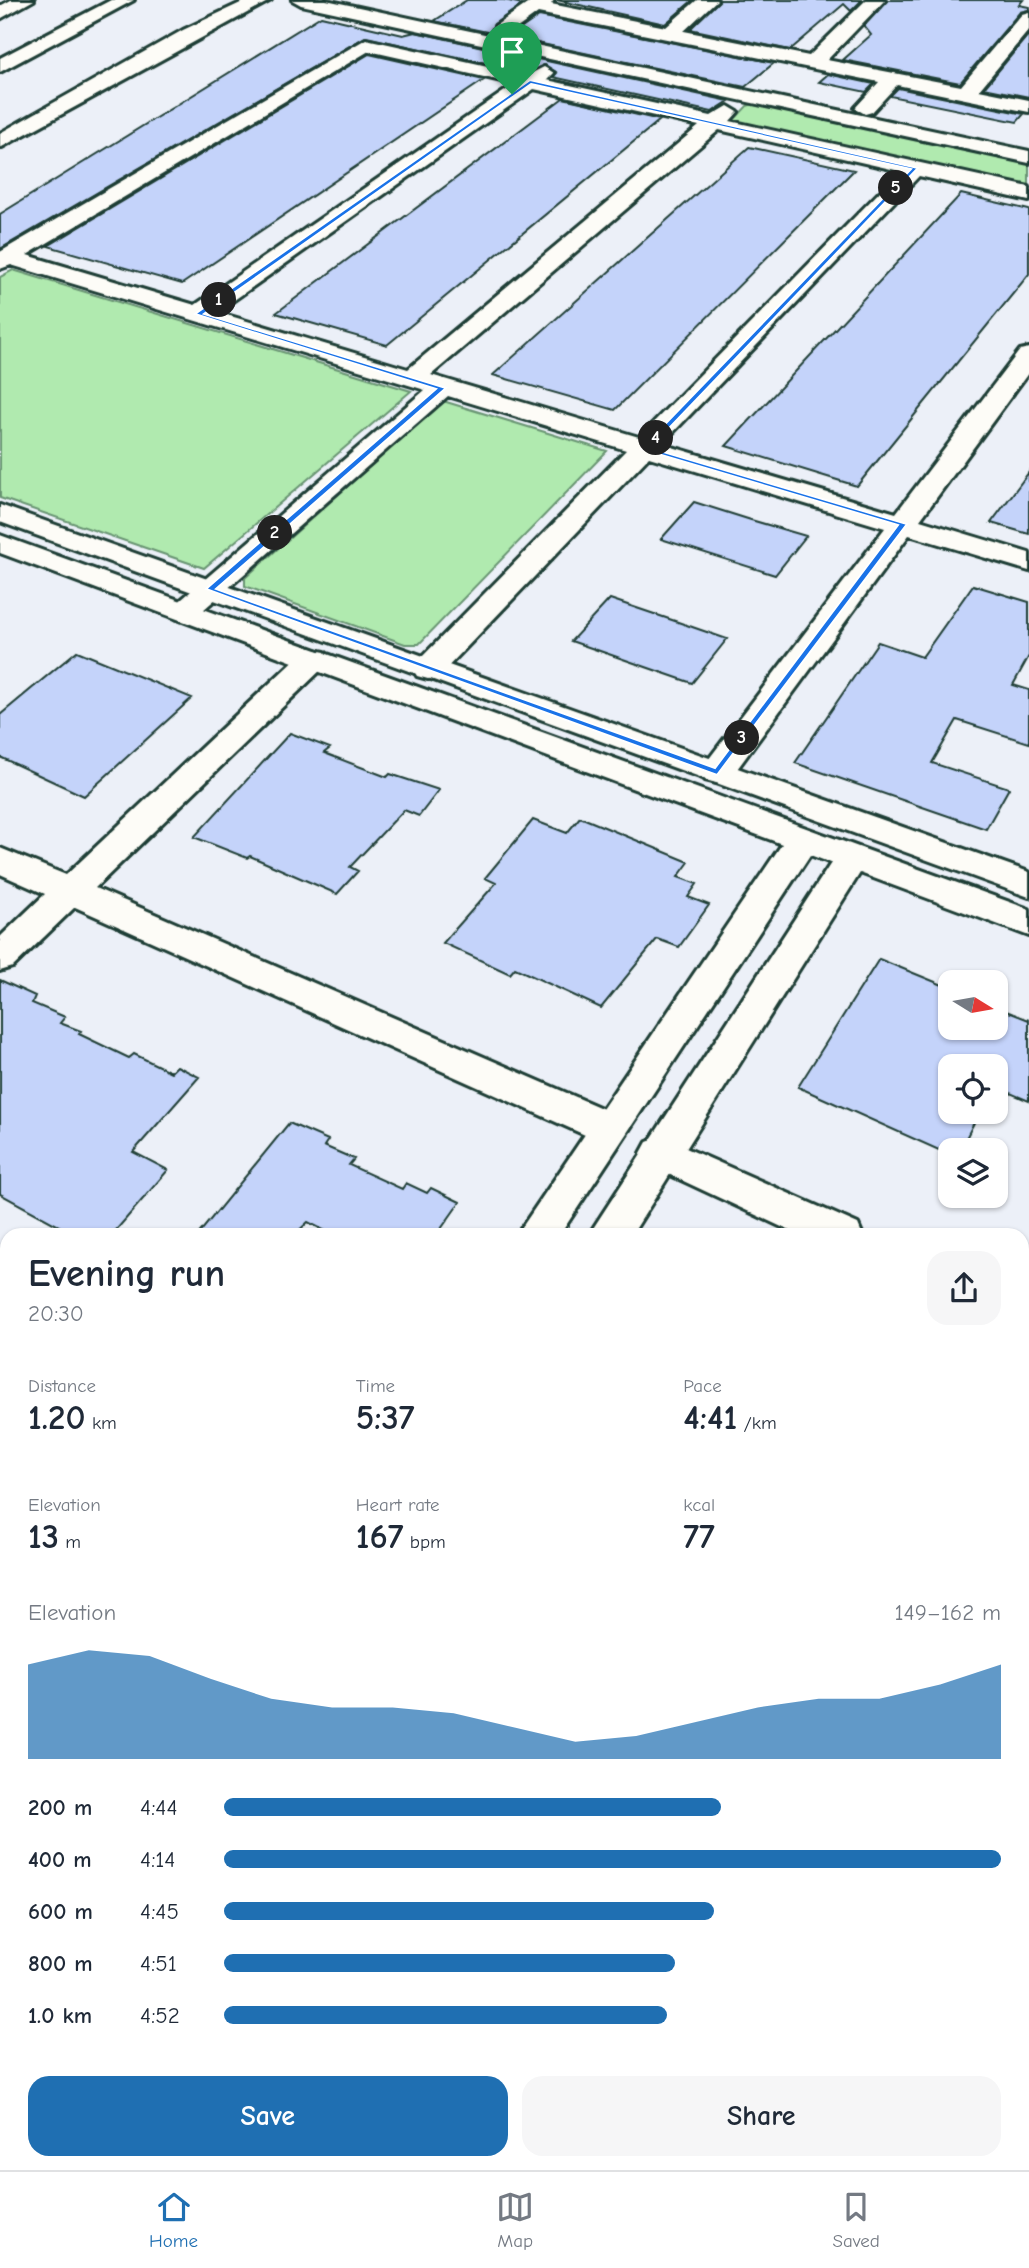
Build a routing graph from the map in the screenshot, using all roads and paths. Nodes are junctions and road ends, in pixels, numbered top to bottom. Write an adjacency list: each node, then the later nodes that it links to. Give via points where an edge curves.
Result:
1 (26, 0): 11 (main road)
2 (125, 0): 17 (main road)
3 (262, 0): 27 (main road, via 190,34)
4 (301, 0): 10 (main road)
5 (360, 0): 10 (main road)
6 (708, 0): 14 (main road)
7 (876, 0): 16 (main road)
8 (541, 3): 13 (main road); 14 (main road)
9 (202, 6): 26 (main road, via 148,43)
10 (386, 12): 13 (main road); 15 (main road)
11 (0, 13)
12 (1029, 18): 21 (main road)
13 (502, 30): 18 (main road)
14 (671, 33): 16 (main road)
15 (567, 57): 18 (main road); 20 (main road)
16 (814, 62): 19 (main road)
17 (0, 66)
18 (658, 70): 22 (main road); 24 (main road)
19 (893, 78): 21 (main road); 24 (main road)
20 (530, 82): 25 (main road); 32 (main road, via 366,45); 33 (main road)
21 (967, 93): 23 (main road)
22 (747, 97): 25 (main road); 29 (main road)
23 (1029, 106)
24 (865, 107): 28 (main road)
25 (715, 123): 30 (main road); 35 (main road)
26 (0, 128)
27 (0, 142)
28 (1029, 142)
29 (1029, 157)
30 (915, 168): 31 (main road); 37 (main road)
31 (1029, 194)
32 (4, 259): 33 (main road)
33 (198, 314): 35 (main road)
34 (1029, 355): 39 (main road)
35 (411, 379): 36 (main road)
36 (442, 388): 37 (main road); 42 (main road)
37 (645, 449): 39 (main road); 45 (main road)
38 (0, 513): 42 (main road)
39 (903, 524): 41 (main road); 46 (main road)
40 (0, 543): 43 (main road)
41 (1029, 562)
42 (210, 589): 43 (main road); 45 (main road)
43 (186, 611): 44 (main road)
44 (314, 659): 47 (main road); 51 (main road)
45 (428, 668): 46 (main road)
46 (717, 772): 50 (main road)
47 (803, 839): 48 (main road); 54 (main road)
48 (852, 858): 52 (main road); 55 (main road)
49 (0, 860): 51 (main road)
50 (1029, 885)
51 (71, 891): 53 (main road); 54 (main road)
52 (1029, 923)
53 (0, 958)
54 (608, 1128): 56 (main road)
55 (662, 1153): 57 (main road); 58 (main road)
56 (541, 1228)
57 (613, 1228)
58 (826, 1228)

